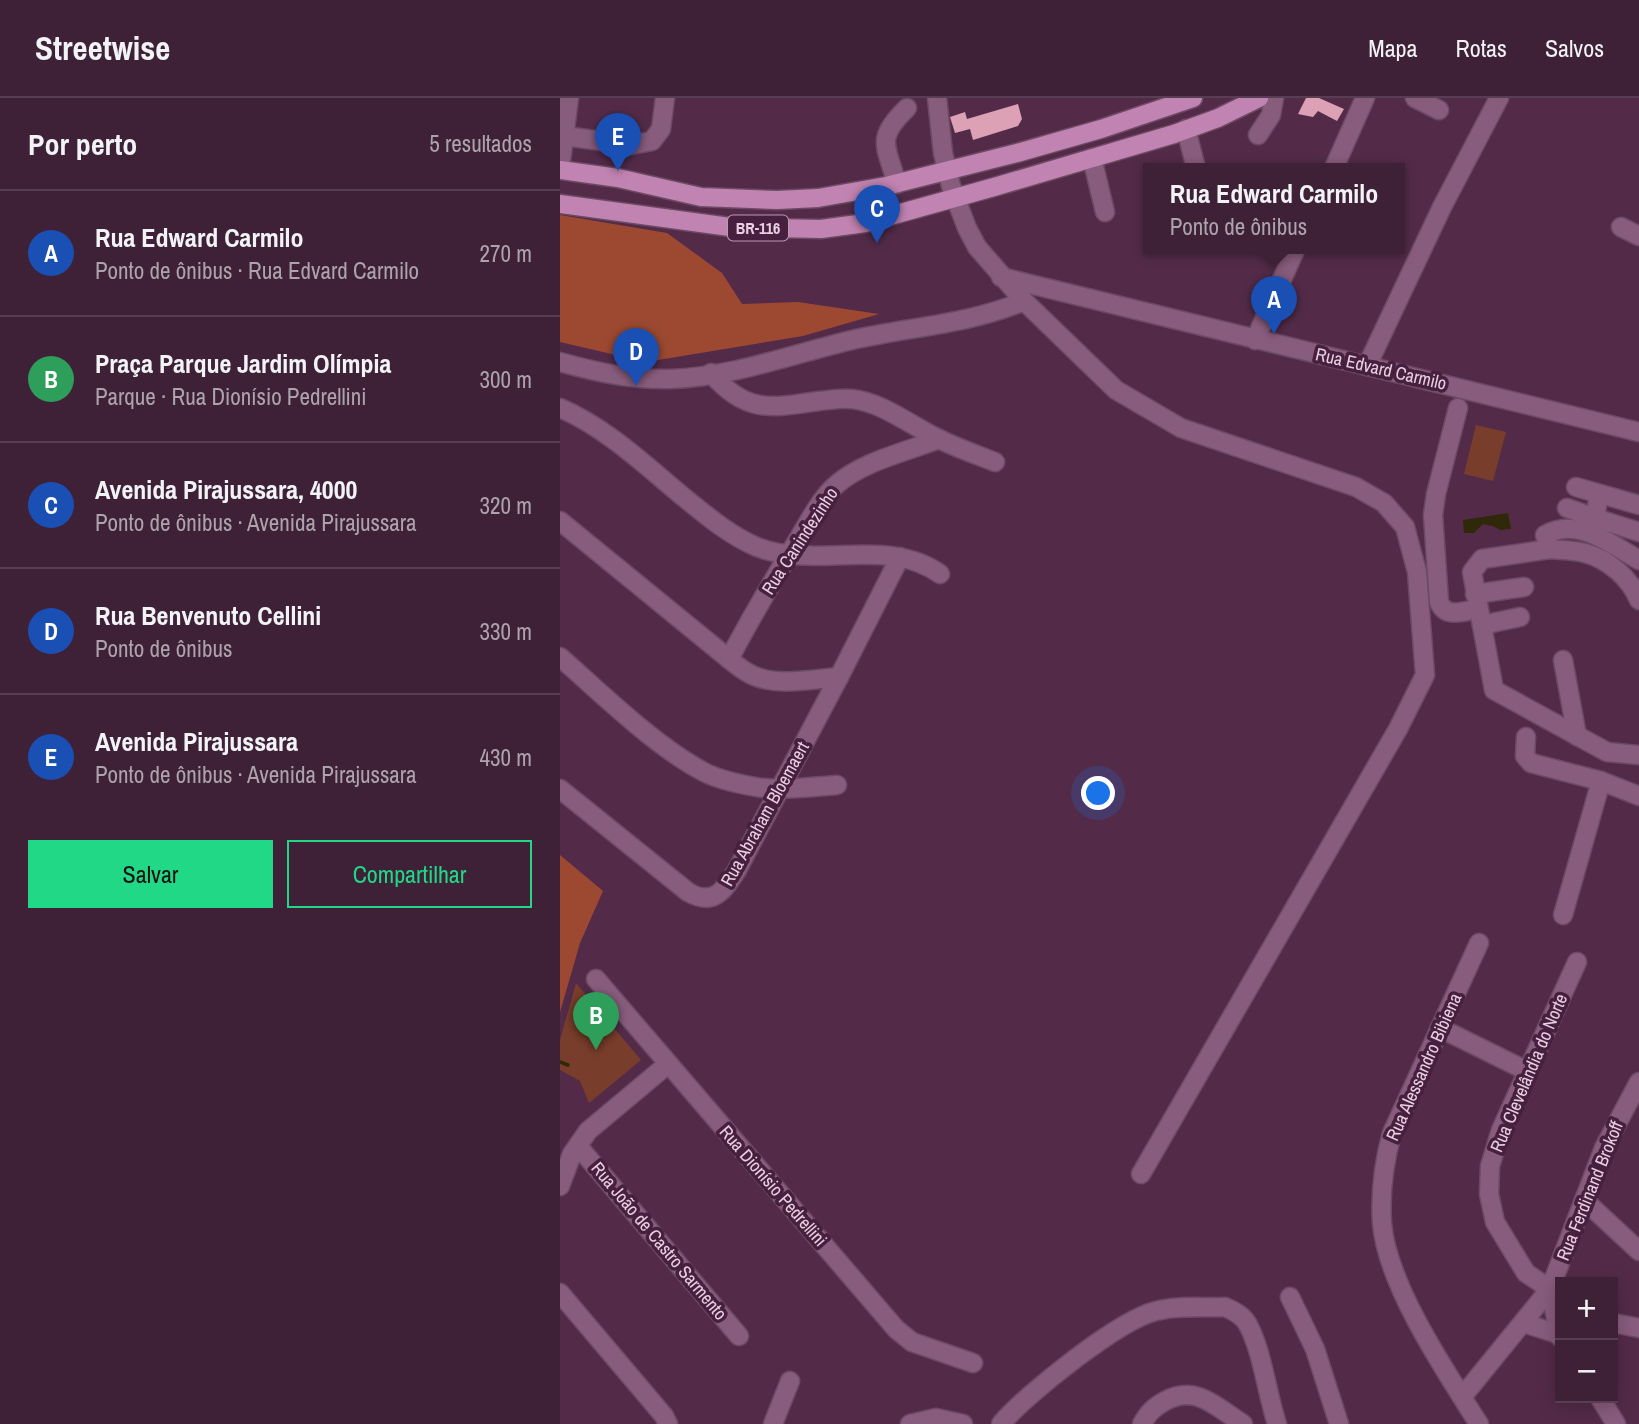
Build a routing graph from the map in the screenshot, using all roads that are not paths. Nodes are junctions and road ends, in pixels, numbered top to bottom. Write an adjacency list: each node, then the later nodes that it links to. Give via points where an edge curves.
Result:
1 (569, 98): 16 (street)
2 (665, 98): 16 (street, via 661,129 652,141 632,145)
3 (937, 98): 21 (street)
4 (1193, 98): 11 (main road, BR-116)
5 (1207, 98): 14 (main road, via 1161,120 1165,130)
6 (1259, 98): 14 (main road, BR-116)
7 (1274, 98): 15 (street, via 1271,115)
8 (1415, 98): 13 (street)
9 (1499, 98): 33 (street)
10 (1363, 99): 19 (street)
11 (1159, 104): 21 (main road, BR-116, via 1101,129)
12 (907, 108): 22 (street, via 890,125 885,141)
13 (1439, 110)
14 (1180, 132): 17 (main road, BR-116); 18 (street)
15 (1258, 135)
16 (564, 136): 20 (street)
17 (1092, 158): 23 (main road, BR-116); 25 (street)
18 (1194, 163)
19 (1336, 163)
20 (560, 169): 22 (main road, BR-116, via 701,197 738,199 818,198)
21 (948, 170): 22 (main road, BR-116); 23 (street)
22 (897, 184)
23 (955, 199): 24 (main road, BR-116, via 865,223 821,229 730,227); 29 (street, via 978,260)
24 (560, 204)
25 (1105, 212)
26 (1621, 227): 27 (street)
27 (1639, 236)
28 (1293, 254): 31 (street)
29 (1001, 276): 30 (street); 31 (street, Rua Edvard Carmilo)
30 (1024, 301): 34 (street, via 993,312); 77 (street, via 1116,390 1181,428 1356,487 1384,503 1405,527 1417,572 1425,675)
31 (1255, 340): 33 (street, Rua Edvard Carmilo)
32 (560, 362): 34 (street, via 640,378)
33 (1367, 366): 37 (street, Rua Edvard Carmilo)
34 (712, 373): 38 (street, via 743,401 778,406 852,399 872,403)
35 (560, 408): 48 (street, via 629,452 732,533 768,551)
36 (1458, 408): 54 (street, via 1433,515 1439,601 1450,614)
37 (1639, 432)
38 (939, 439): 39 (street); 48 (street, Rua Canindezinho, via 880,461 837,484)
39 (995, 462)
40 (1576, 487): 41 (street)
41 (1599, 494): 42 (street); 44 (street)
42 (1639, 505)
43 (1567, 508): 44 (street)
44 (1595, 518): 46 (street)
45 (560, 521): 57 (street)
46 (1639, 532)
47 (1550, 549): 50 (street, via 1546,534 1572,527); 53 (street, via 1585,553 1604,562 1623,576); 54 (street, via 1482,559 1472,572)
48 (789, 554): 49 (street); 57 (street, Rua Canindezinho)
49 (900, 557): 51 (street, via 926,564); 59 (street, Rua Abraham Bloemaert)
50 (1639, 560)
51 (940, 574)
52 (1524, 587): 54 (street)
53 (1639, 600)
54 (1478, 609): 55 (street); 60 (street, via 1494,690)
55 (1520, 617)
56 (560, 657): 66 (street, via 685,761 728,781)
57 (729, 659): 59 (street, via 767,680)
58 (1563, 660): 60 (street)
59 (839, 677): 66 (street, Rua Abraham Bloemaert)
60 (1577, 736): 62 (street, via 1607,752)
61 (1526, 737): 63 (street, via 1529,761)
62 (1639, 755)
63 (1601, 781): 67 (street); 68 (street)
64 (837, 785): 66 (street)
65 (560, 789): 66 (street, Rua Abraham Bloemaert, via 679,886 704,898 725,888)
66 (780, 789)
67 (1639, 796)
68 (1563, 915)
69 (1479, 943): 72 (street, Rua Alessandro Bibiena)
70 (1577, 962): 74 (street, Rua Clevelândia do Norte)
71 (596, 979): 73 (street, Rua Dionísio Pedrellini)
72 (1440, 1028): 74 (street); 92 (street, Rua Alessandro Bibiena, via 1392,1133 1385,1159 1382,1224 1409,1306)
73 (668, 1065): 76 (street, via 594,1126); 90 (street, Rua Dionísio Pedrellini, via 896,1329 912,1342)
74 (1527, 1071): 81 (street, Rua Clevelândia do Norte, via 1493,1154 1489,1194 1504,1240 1526,1273)
75 (1639, 1082): 79 (street, Rua Ferdinand Brokoff, via 1604,1148)
76 (578, 1146): 78 (street); 89 (street, Rua João de Castro Sarmento)
77 (1141, 1174)
78 (560, 1186)
79 (1584, 1200): 80 (street); 81 (street, Rua Ferdinand Brokoff)
80 (1639, 1251)
81 (1550, 1289): 84 (street); 85 (street, Rua Ferdinand Brokoff)
82 (560, 1293): 94 (street)
83 (1290, 1297): 102 (street, via 1315,1349)
84 (1555, 1303)
85 (1524, 1324): 88 (street); 92 (street, Rua Ferdinand Brokoff)
86 (1618, 1324): 87 (street)
87 (1639, 1328)
88 (1555, 1334)
89 (739, 1336)
90 (973, 1363)
91 (790, 1381): 95 (street)
92 (1462, 1397): 103 (street, Rua Alessandro Bibiena)
93 (1603, 1403): 104 (street)
94 (668, 1424)
95 (773, 1424)
96 (909, 1424): 97 (street, via 936,1418)
97 (963, 1424)
98 (1001, 1424): 101 (street, via 1039,1388 1142,1315 1225,1307 1241,1316 1251,1332)
99 (1142, 1424): 100 (street, via 1159,1404 1188,1393)
100 (1243, 1424)
101 (1277, 1424)
102 (1339, 1424)
103 (1479, 1424)
104 (1616, 1424)

